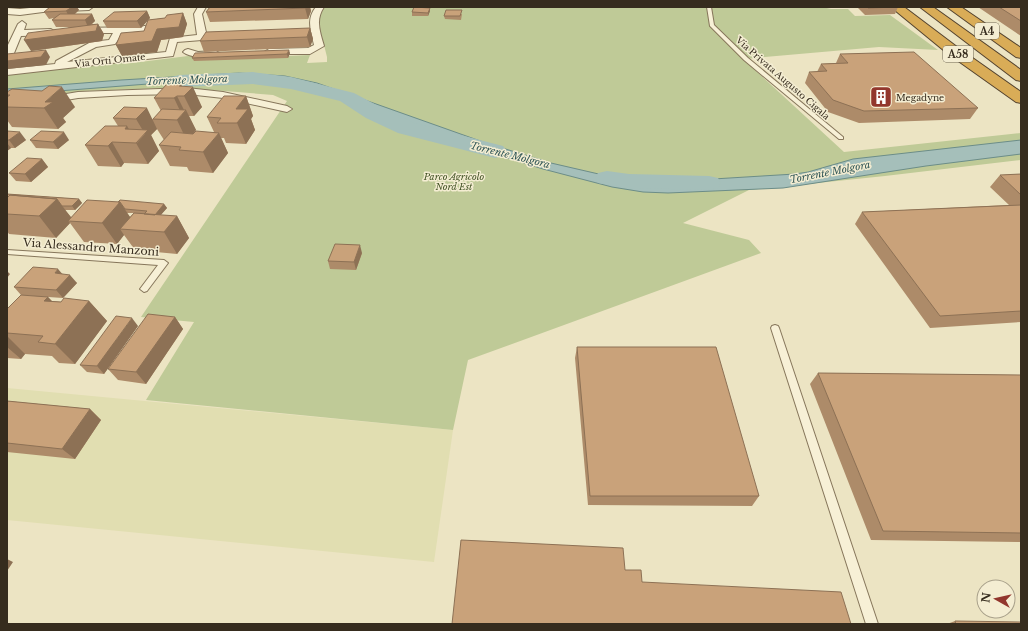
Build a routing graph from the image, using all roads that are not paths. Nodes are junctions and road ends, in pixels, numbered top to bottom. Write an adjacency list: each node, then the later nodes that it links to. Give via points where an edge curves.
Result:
1 (90, 7): 9 (street, via 43,9)
2 (202, 7): 21 (street, Via Orti Omate, via 195,20 202,37 173,40 170,54)
3 (709, 7): 27 (lane, Via Privata Augusto Cigala, via 712,25 746,59)
4 (897, 7): 24 (highway, A58, via 952,50)
5 (926, 7): 23 (highway, A4)
6 (953, 7): 19 (highway, A4)
7 (316, 8): 17 (street, via 313,19 318,46 315,49)
8 (7, 11): 9 (street)
9 (20, 14): 10 (street); 15 (street, via 24,19)
10 (7, 20)
11 (177, 23): 12 (street, via 138,30)
12 (120, 30): 13 (street); 21 (street, via 112,42 94,44 59,63)
13 (73, 31)
14 (58, 32): 15 (street)
15 (19, 33): 20 (street)
16 (188, 52): 18 (street, via 198,55)
17 (262, 53)
18 (222, 54)
19 (1021, 54)
20 (7, 58)
21 (58, 66): 22 (street, Via Orti Omate)
22 (7, 72)
23 (1021, 77)
24 (1021, 98)
25 (7, 107): 26 (street, via 78,95 187,91 223,95)
26 (287, 109)
27 (840, 138)
28 (7, 252): 29 (lane, Via Alessandro Manzoni, via 164,263)
29 (144, 288)
30 (775, 328): 31 (lane)
31 (872, 624)

